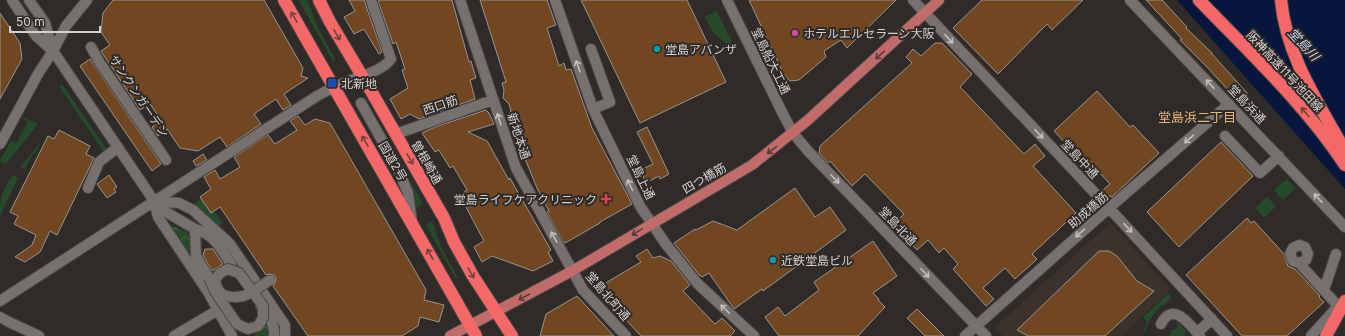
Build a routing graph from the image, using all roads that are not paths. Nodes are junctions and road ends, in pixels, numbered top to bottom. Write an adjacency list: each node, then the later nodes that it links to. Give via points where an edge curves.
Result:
1 (12, 0): 18 (street, via 36,36)
2 (29, 0): 18 (street, via 45,23)
3 (87, 0): 18 (street, via 66,26)
4 (284, 0): 21 (highway, 国道2号, one-way to 4)
5 (319, 0): 19 (highway, 曽根崎通, one-way to 19)
6 (371, 0): 19 (street, via 391,59 381,68)
7 (460, 0): 22 (street, 新地本通)
8 (554, 0): 25 (street, 堂島上通, one-way to 8)
9 (727, 0): 26 (street, 堂島船大工通)
10 (914, 0): 15 (street, 堂島中通)
11 (940, 0): 15 (main road, 四つ橋筋)
12 (1130, 0): 24 (street, 堂島浜通, one-way to 12)
13 (1199, 0): 34 (highway, 阪神高速11号池田線, one-way to 13, via 1305,112)
14 (1281, 0): 20 (highway, 阪神高速11号池田線, via 1287,33)
15 (926, 13): 26 (main road, 四つ橋筋, one-way to 26); 40 (street, 堂島中通, one-way to 40)
16 (91, 47): 33 (street, サンクンガーデン)
17 (591, 49): 25 (street, via 610,102)
18 (53, 51): 29 (street); 30 (street)
19 (362, 75): 21 (street); 27 (highway, 曽根崎通)
20 (1303, 75): 31 (highway, 阪神高速11号池田線); 35 (highway)
21 (334, 87): 36 (street); 41 (highway, 国道2号, one-way to 21)
22 (493, 100): 27 (street, 西口筋); 48 (street, 新地本通, one-way to 22, via 516,168)
23 (361, 103): 41 (street, via 397,167 408,193)
24 (1229, 104): 32 (street, 堂島浜通); 40 (street, 助成橋筋, one-way to 40)
25 (593, 109): 42 (street, 堂島上通, one-way to 25, via 640,206)
26 (793, 133): 42 (main road, 四つ橋筋, one-way to 42, via 752,165); 58 (street, 堂島北通, one-way to 58)
27 (396, 134): 53 (highway, 曽根崎通, one-way to 53, via 444,218 473,276)
28 (1226, 136): 32 (street, via 1260,174)
29 (0, 144)
30 (118, 148): 37 (street, via 99,162); 38 (street)
31 (1345, 151)
32 (1279, 156): 43 (street, 堂島浜通, one-way to 32)
33 (166, 160)
34 (1345, 165)
35 (1345, 175)
36 (176, 187): 38 (street); 39 (street, via 175,194)
37 (88, 188)
38 (154, 201): 39 (street); 44 (street, via 166,212); 50 (street); 52 (street, via 158,217)
39 (179, 203): 65 (street, via 192,210 230,244 284,325)
40 (1109, 208): 55 (street, 堂島中通, one-way to 55); 58 (street, 助成橋筋, one-way to 58)
41 (412, 222): 57 (highway, 国道2号, one-way to 41)
42 (652, 224): 48 (main road, 四つ橋筋, one-way to 48); 59 (street, 堂島上通, one-way to 42, via 698,282)
43 (1345, 227)
44 (195, 229): 47 (street, via 205,232 215,240); 64 (street, bridge, via 196,256 237,324 248,329 258,326 263,318 263,306 259,301 255,295 251,290 239,274 228,269 214,280 221,294 230,297 244,296 250,293 256,289 271,283 259,299 259,303 259,308 260,317 257,324 247,325 239,321 225,301 218,287 222,275 229,273 238,276 256,301 261,307 273,326)
45 (1336, 254): 49 (street)
46 (1299, 263): 49 (street)
47 (231, 264)
48 (572, 271): 53 (main road, 四つ橋筋, one-way to 53); 69 (street, 堂島北町通, via 583,290)
49 (1324, 290): 51 (street)
50 (0, 301)
51 (1343, 302): 73 (street); 74 (highway)
52 (218, 310): 62 (street); 63 (street)
53 (496, 312): 57 (main road, 四つ橋筋); 68 (highway, 曽根崎通)
54 (0, 317): 61 (street)
55 (1212, 319): 60 (street); 72 (street, 堂島中通)
56 (1161, 324): 60 (street, via 1170,314 1177,314)
57 (469, 325): 66 (main road, 四つ橋筋); 67 (highway, 国道2号)
58 (976, 325): 70 (street, 助成橋筋); 71 (street, 堂島北通)
59 (751, 335)
60 (1199, 335)
61 (39, 336)
62 (174, 336)
63 (232, 336)
64 (274, 336)
65 (285, 336)
66 (450, 336)
67 (476, 336)
68 (512, 336)
69 (626, 336)
70 (965, 336)
71 (986, 336)
72 (1227, 336)
73 (1311, 336)
74 (1326, 336)

